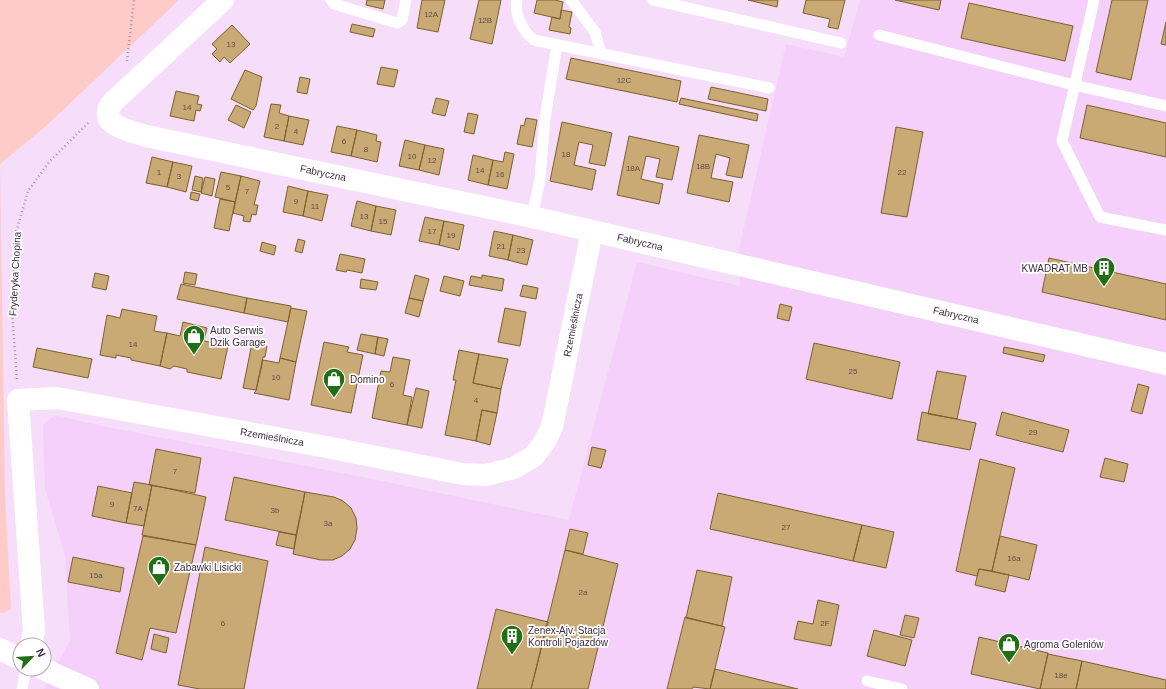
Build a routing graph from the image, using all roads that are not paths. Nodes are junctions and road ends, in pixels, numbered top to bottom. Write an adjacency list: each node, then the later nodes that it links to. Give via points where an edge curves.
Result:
1 (223, 0): 15 (street, Fabryczna, via 109,106 110,117 121,128 146,136)
2 (331, 0): 3 (lane, via 334,4 396,23 402,20)
3 (406, 0)
4 (517, 0): 10 (lane, via 521,24 530,36 534,40)
5 (571, 0): 11 (lane, via 595,32)
6 (653, 0): 9 (lane)
7 (1094, 0): 12 (lane)
8 (879, 35): 12 (lane)
9 (841, 43)
10 (557, 45): 11 (lane); 15 (lane, via 545,118 540,179)
11 (601, 53): 13 (lane)
12 (1074, 85): 14 (lane); 16 (lane, via 1062,141 1100,217)
13 (769, 88)
14 (1166, 106)
15 (532, 217): 17 (street, Fabryczna)
16 (1166, 230)
17 (592, 231): 18 (street, Fabryczna); 19 (street, Rzemieślnicza, via 552,428 534,456 514,468 486,475 463,474 57,398 18,400)
18 (1166, 364)
19 (33, 637)
20 (0, 649): 21 (street)
21 (12, 655)
22 (52, 673): 26 (street)
23 (24, 677): 25 (lane)
24 (867, 681): 27 (lane)
25 (22, 689)
26 (88, 689)
27 (902, 689)

